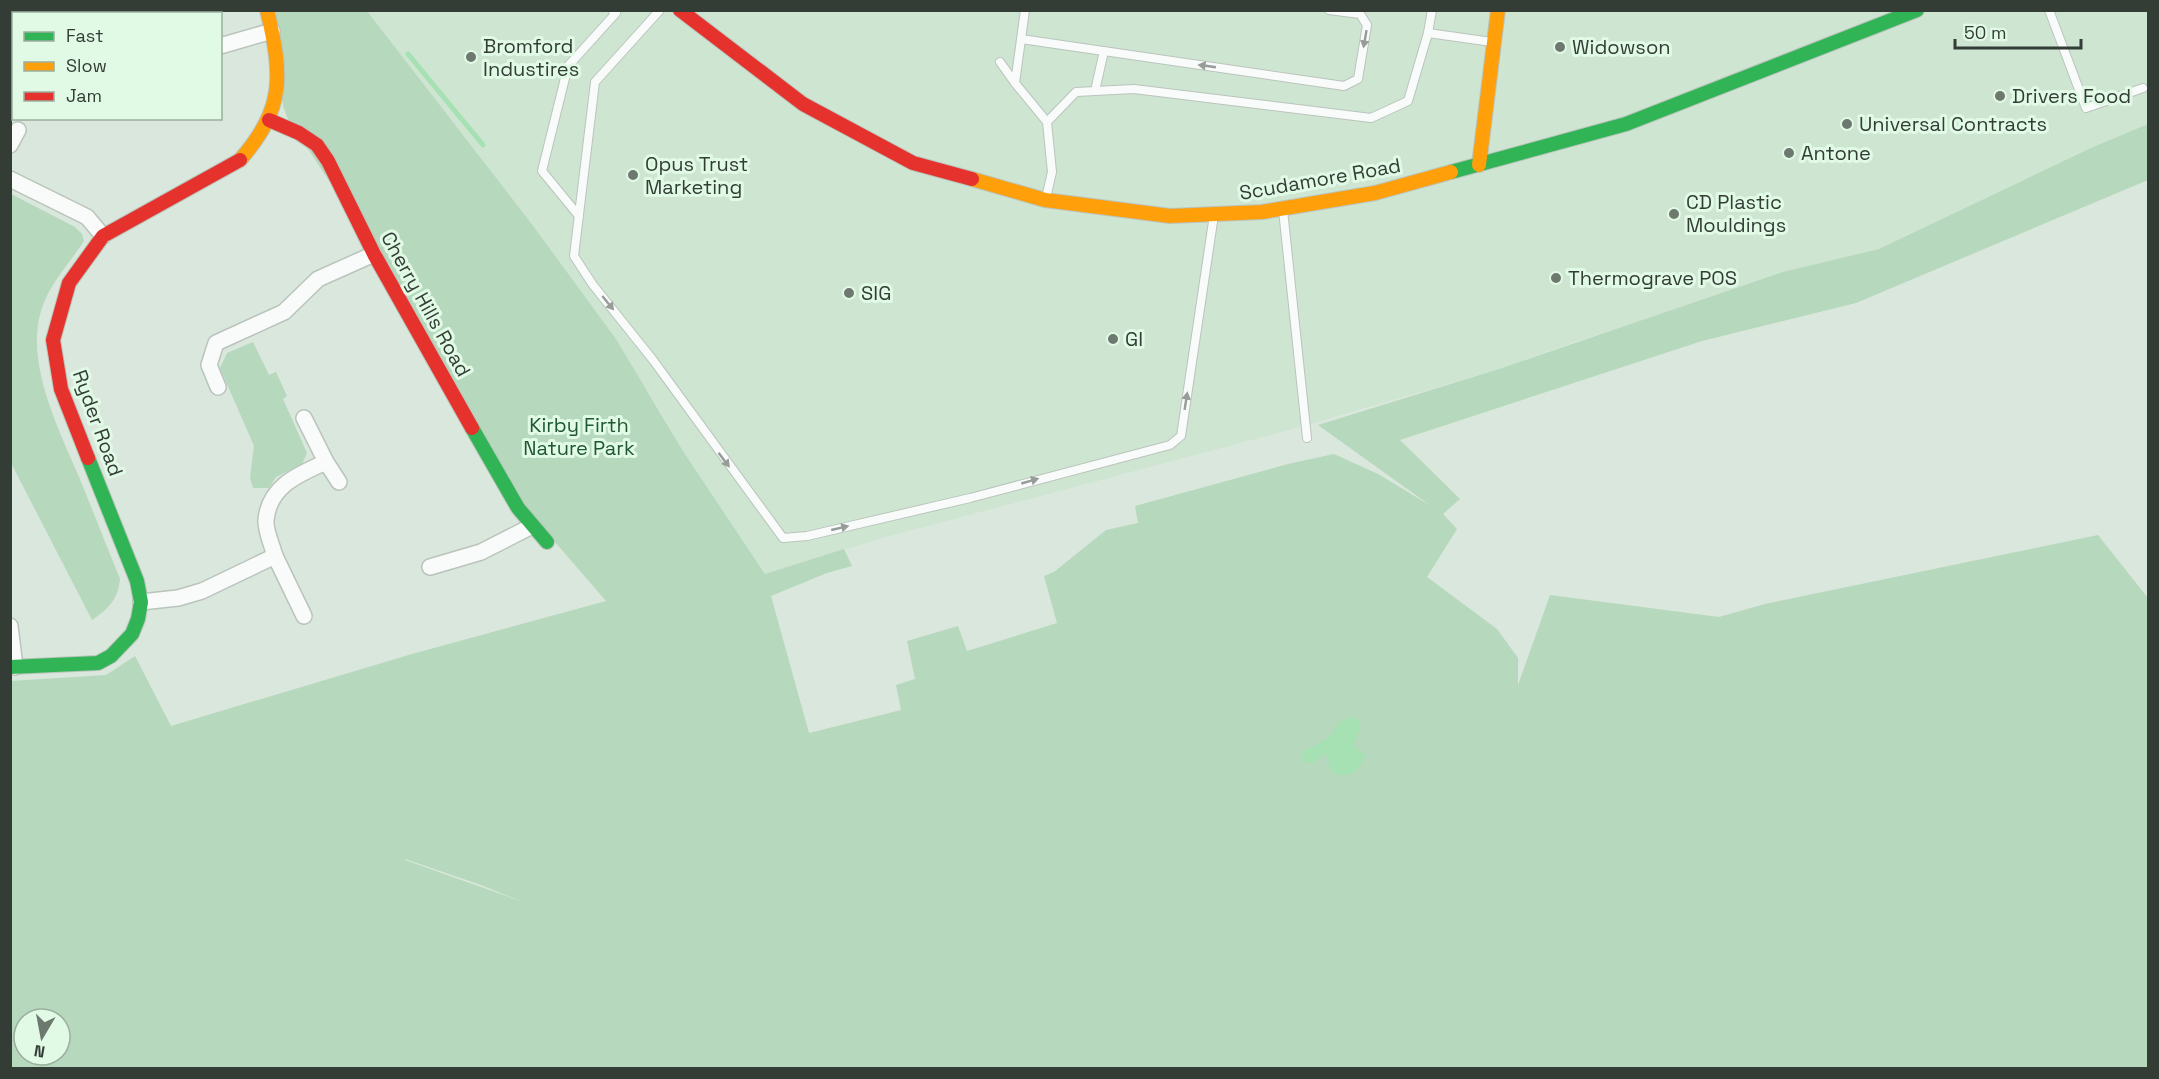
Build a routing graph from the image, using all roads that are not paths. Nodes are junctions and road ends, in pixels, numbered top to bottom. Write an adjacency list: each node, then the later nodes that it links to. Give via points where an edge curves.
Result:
1 (267, 10): 11 (street, Ryder Road)
2 (612, 10): 30 (lane, via 616,13 568,66 542,171)
3 (660, 10): 30 (lane, via 595,82)
4 (680, 10): 27 (street, Scudamore Road, via 803,104 913,163)
5 (1025, 10): 13 (lane)
6 (1329, 10): 16 (lane, one-way to 16, via 1360,14 1367,25 1358,79 1344,86)
7 (1432, 10): 12 (lane)
8 (1498, 10): 14 (street)
9 (1917, 10): 25 (street, Scudamore Road, via 1626,124)
10 (2049, 10): 19 (lane, via 2086,108)
11 (273, 31): 15 (street); 21 (street, Ryder Road, via 278,75)
12 (1428, 33): 14 (lane); 20 (lane, via 1408,101 1371,118 1134,89)
13 (1021, 39): 16 (lane); 18 (lane)
14 (1494, 42): 25 (street)
15 (222, 45)
16 (1104, 51): 20 (lane)
17 (1000, 62): 18 (lane)
18 (1015, 83): 22 (lane)
19 (2143, 88)
20 (1095, 91): 22 (lane, via 1076,92)
21 (269, 120): 31 (street, Ryder Road, via 241,160); 32 (street, Cherry Hills Road, via 317,146)
22 (1047, 122): 27 (lane, via 1052,172)
23 (18, 130): 24 (street)
24 (10, 145)
25 (1479, 165): 28 (street, Scudamore Road, via 1375,193)
26 (10, 179): 31 (street, via 87,217)
27 (1045, 200): 29 (street, Scudamore Road, via 1170,216)
28 (1282, 209): 29 (street, Scudamore Road); 35 (lane)
29 (1215, 214): 30 (lane, one-way to 29, via 574,256 783,538 807,536 970,498 1170,445 1181,436)
30 (579, 216)
31 (103, 236): 42 (street, Ryder Road, via 69,283 53,340 61,389 137,581)
32 (374, 254): 33 (street, via 318,279 284,312 216,343 209,365); 38 (street, Cherry Hills Road, via 518,508)
33 (218, 387)
34 (304, 418): 36 (street)
35 (1307, 438)
36 (326, 462): 37 (street); 40 (street, via 280,487 271,502 266,521)
37 (339, 482)
38 (532, 526): 39 (street, Cherry Hills Road); 41 (street, via 481,552)
39 (547, 542)
40 (275, 556): 42 (street, via 202,591); 43 (street)
41 (430, 567)
42 (141, 602): 45 (street, Ryder Road, via 132,634 111,656 98,663)
43 (304, 616)
44 (10, 626): 45 (street)
45 (13, 667)

